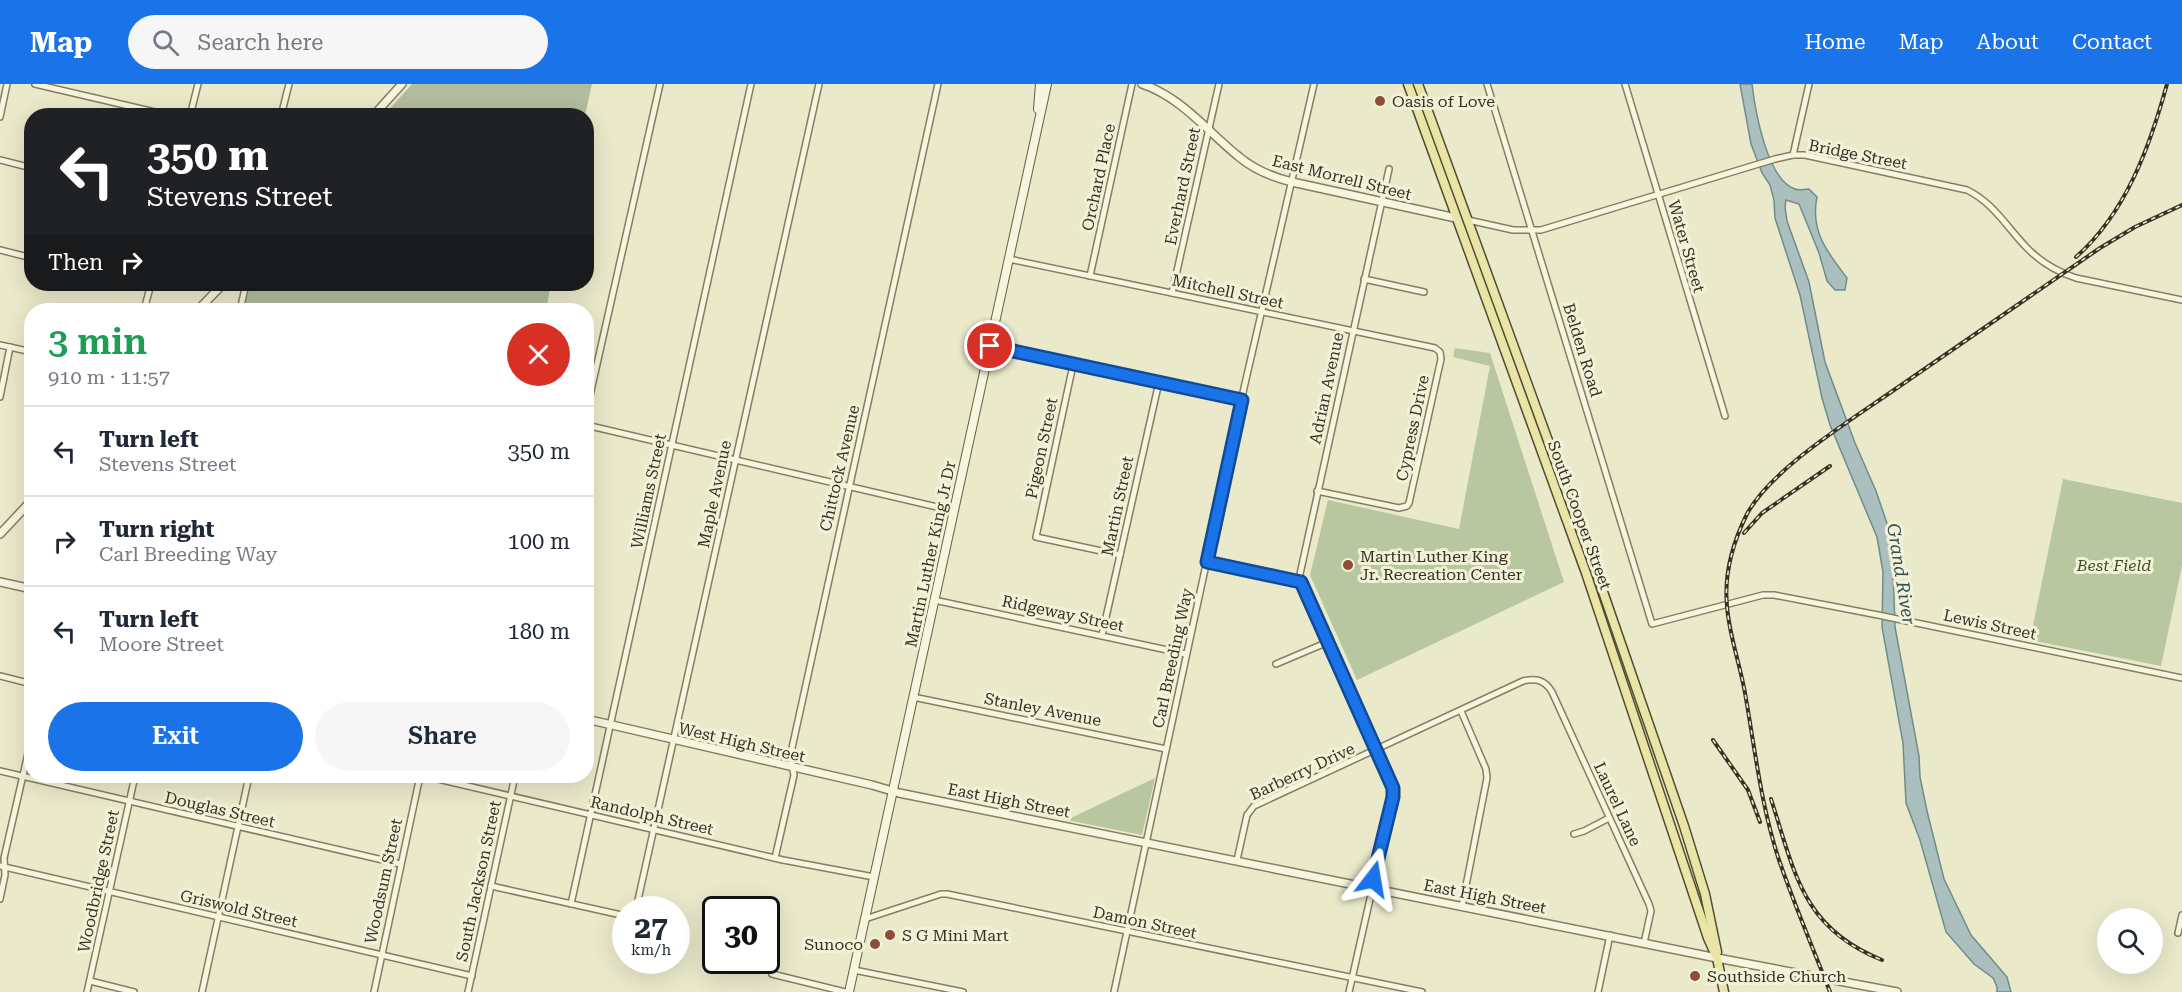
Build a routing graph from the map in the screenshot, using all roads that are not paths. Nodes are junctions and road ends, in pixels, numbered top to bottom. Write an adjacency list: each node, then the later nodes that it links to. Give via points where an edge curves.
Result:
1 (8, 84): 25 (street)
2 (35, 84): 21 (street)
3 (198, 84): 22 (street)
4 (289, 84): 23 (street)
5 (402, 84): 24 (street)
6 (660, 84): 56 (street)
7 (751, 84): 62 (street, Williams Street)
8 (819, 84): 63 (street, Maple Avenue)
9 (938, 84): 64 (street, Chittock Avenue)
10 (1040, 84): 26 (main road, Martin Luther King Jr Dr)
11 (1047, 84): 26 (main road, Martin Luther King Jr Dr)
12 (1132, 84): 41 (street, Orchard Place)
13 (1142, 84): 27 (street, East Morrell Street, via 1166,94)
14 (1219, 84): 27 (street, Everhard Street)
15 (1314, 84): 32 (street, Carl Breeding Way)
16 (1408, 84): 35 (main road, South Cooper Street)
17 (1419, 84): 36 (main road, South Cooper Street)
18 (1487, 84): 37 (street, Belden Road)
19 (1625, 84): 33 (street, Water Street)
20 (1809, 84): 28 (street)
21 (138, 108)
22 (192, 108)
23 (283, 108)
24 (380, 108)
25 (0, 117)
26 (1038, 123): 40 (main road, Martin Luther King Jr Dr)
27 (1208, 129): 32 (street, East Morrell Street, via 1250,165); 45 (street, Everhard Street)
28 (1793, 155): 33 (street, Bridge Street); 46 (street, Bridge Street, via 1967,190 1987,202 2041,260 2063,273)
29 (0, 160): 30 (street)
30 (24, 166)
31 (1389, 169): 34 (street, Adrian Avenue)
32 (1292, 182): 34 (street, East Morrell Street); 48 (street, Carl Breeding Way)
33 (1659, 195): 37 (street, Bridge Street); 60 (street, Water Street)
34 (1382, 201): 35 (street, East Morrell Street); 42 (street, Adrian Avenue)
35 (1456, 218): 36 (main road); 131 (main road, South Cooper Street, via 1586,573)
36 (1468, 220): 37 (street, Bridge Street); 131 (main road, South Cooper Street, via 1684,826 1705,894)
37 (1533, 231): 75 (street, Belden Road)
38 (0, 250): 39 (street)
39 (24, 256)
40 (1009, 259): 41 (street, Mitchell Street); 51 (main road, Martin Luther King Jr Dr)
41 (1090, 276): 45 (street, Mitchell Street)
42 (1364, 279): 44 (street); 49 (street, Adrian Avenue)
43 (216, 291): 47 (street)
44 (1424, 292)
45 (1172, 293): 48 (street, Mitchell Street)
46 (2182, 300)
47 (204, 303)
48 (1262, 312): 49 (street, Mitchell Street); 59 (street, Carl Breeding Way)
49 (1353, 331): 54 (street, Mitchell Street); 65 (street, Adrian Avenue)
50 (0, 345): 52 (street)
51 (990, 346): 55 (street); 67 (main road, Martin Luther King Jr Dr)
52 (10, 347): 53 (street); 58 (street)
53 (24, 350)
54 (1440, 352): 65 (street, Cypress Drive, via 1405,508)
55 (1073, 365): 57 (street); 69 (street, Pigeon Street, via 1036,537)
56 (594, 377)
57 (1159, 382): 59 (street); 69 (street, Martin Street)
58 (0, 397)
59 (1242, 400): 70 (street, Carl Breeding Way)
60 (1725, 416)
61 (594, 427): 62 (street)
62 (671, 445): 63 (street); 87 (street, Williams Street)
63 (735, 460): 64 (street); 88 (street, Maple Avenue)
64 (849, 487): 67 (street); 91 (street, Chittock Avenue, via 790,757)
65 (1317, 491): 72 (street, Adrian Avenue)
66 (24, 508): 68 (street)
67 (954, 511): 74 (main road, Martin Luther King Jr Dr)
68 (0, 534)
69 (1120, 555): 76 (street, Martin Street)
70 (1207, 562): 72 (street); 78 (street, Carl Breeding Way)
71 (0, 582): 73 (street)
72 (1301, 582): 77 (street)
73 (24, 587)
74 (934, 600): 76 (street, Ridgeway Street); 84 (main road, Martin Luther King Jr Dr)
75 (1652, 624): 81 (street, Lewis Street, via 1763,596 1786,597)
76 (1102, 635): 78 (street, Ridgeway Street)
77 (1328, 642): 79 (street); 90 (street)
78 (1186, 654): 89 (street, Carl Breeding Way)
79 (1276, 664)
80 (0, 676): 82 (street)
81 (2182, 678)
82 (24, 682)
83 (1543, 682): 85 (street, Barberry Drive, via 1523,681); 105 (street, Laurel Lane, via 1552,692)
84 (913, 697): 89 (street, Stanley Avenue); 101 (main road, Martin Luther King Jr Dr)
85 (1461, 711): 90 (street, Barberry Drive); 121 (street, via 1487,777)
86 (594, 721): 87 (street, West High Street)
87 (610, 725): 88 (street, West High Street); 104 (street, Williams Street)
88 (674, 740): 91 (street, West High Street); 107 (street, Maple Avenue)
89 (1166, 749): 109 (street, Carl Breeding Way)
90 (1377, 750): 111 (street, Barberry Drive, via 1254,806 1247,815); 116 (street, via 1391,780 1393,797)
91 (791, 767): 101 (street, West High Street); 110 (street, Chittock Avenue, via 794,775)
92 (24, 768): 94 (street)
93 (0, 771): 94 (street, Douglas Street)
94 (22, 776): 113 (street)
95 (52, 783): 103 (street, Douglas Street)
96 (133, 783): 103 (street, Woodbridge Street)
97 (247, 783): 106 (street)
98 (418, 783): 112 (street, Woodsum Street)
99 (455, 783): 102 (street, Randolph Street)
100 (514, 783): 102 (street, South Jackson Street)
101 (892, 790): 109 (street, East High Street); 114 (main road, Martin Luther King Jr Dr)
102 (511, 796): 104 (street, Randolph Street); 115 (street, South Jackson Street)
103 (129, 801): 106 (street, Douglas Street); 117 (street, Woodbridge Street)
104 (590, 815): 107 (street, Randolph Street); 120 (street, Williams Street)
105 (1609, 818): 108 (street); 129 (street, Laurel Lane, via 1651,911)
106 (238, 827): 112 (street, Douglas Street); 124 (street)
107 (654, 829): 110 (street, Randolph Street); 118 (street, Maple Avenue)
108 (1574, 834)
109 (1147, 841): 111 (street, East High Street); 126 (street, Carl Breeding Way)
110 (775, 858): 114 (street, Randolph Street)
111 (1237, 860): 116 (street, East High Street)
112 (400, 864): 130 (street, Woodsum Street)
113 (2, 867): 117 (street, Griswold Street); 119 (street, via 5,875)
114 (874, 877): 125 (main road, Martin Luther King Jr Dr)
115 (491, 886): 120 (street); 134 (street, South Jackson Street)
116 (1371, 888): 121 (street, East High Street); 135 (street)
117 (109, 892): 124 (street, Griswold Street); 136 (street, Woodbridge Street)
118 (639, 896)
119 (0, 899)
120 (571, 904): 122 (street)
121 (1462, 906): 128 (street, East High Street)
122 (612, 913)
123 (2182, 915): 127 (street)
124 (219, 917): 130 (street, Griswold Street); 139 (street)
125 (865, 919): 126 (street, Damon Street, via 947,894); 132 (main road, Martin Luther King Jr Dr)
126 (1127, 932): 135 (street, Damon Street); 144 (street, Carl Breeding Way)
127 (2178, 933)
128 (1610, 935): 129 (street, East High Street); 147 (street)
129 (1644, 943): 131 (street, East High Street)
130 (381, 954): 134 (street, Griswold Street); 140 (street, Woodsum Street)
131 (1717, 958): 148 (main road, South Cooper Street); 149 (street, East High Street)
132 (854, 970): 142 (main road, Martin Luther King Jr Dr); 143 (street)
133 (772, 974): 142 (street)
134 (472, 976): 141 (street, South Jackson Street)
135 (1352, 978): 145 (street); 146 (street, Damon Street)
136 (90, 981): 137 (street, Woodbridge Street); 138 (street)
137 (87, 992)
138 (134, 992)
139 (202, 992)
140 (374, 992)
141 (468, 992)
142 (847, 992)
143 (963, 992)
144 (1114, 992)
145 (1349, 992)
146 (1422, 992)
147 (1598, 992)
148 (1724, 992)
149 (1897, 992)

